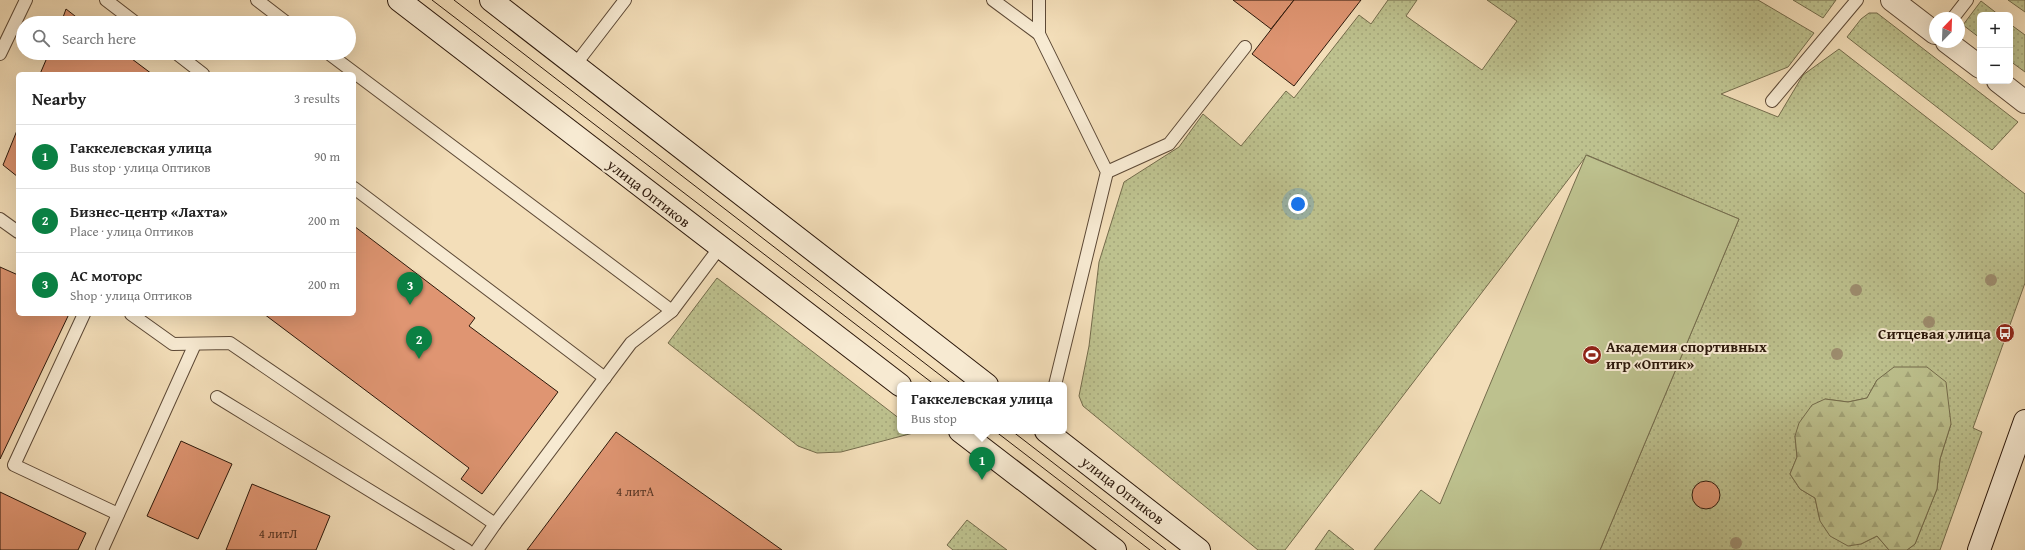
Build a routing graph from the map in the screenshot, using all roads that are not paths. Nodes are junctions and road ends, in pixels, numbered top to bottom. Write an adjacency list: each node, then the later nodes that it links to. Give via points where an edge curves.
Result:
1 (26, 0): 13 (lane)
2 (106, 0): 14 (lane)
3 (257, 0): 15 (lane)
4 (399, 0): 36 (main road, улица Оптиков)
5 (491, 0): 24 (main road)
6 (625, 0): 24 (lane)
7 (993, 0): 18 (lane)
8 (1039, 0): 18 (lane)
9 (1857, 0): 30 (lane)
10 (1892, 0): 17 (main road)
11 (1967, 0): 12 (lane)
12 (1958, 12)
13 (18, 16)
14 (127, 16)
15 (278, 16)
16 (16, 21): 21 (lane)
17 (1929, 28)
18 (1039, 34): 32 (lane)
19 (1245, 46): 32 (lane, via 1169,144)
20 (1955, 48): 25 (main road)
21 (0, 54)
22 (185, 60): 26 (lane)
23 (337, 60): 27 (lane)
24 (575, 65): 42 (main road)
25 (1977, 65)
26 (200, 72)
27 (353, 72)
28 (356, 74): 37 (lane)
29 (2002, 84): 31 (main road)
30 (1772, 101)
31 (2025, 102)
32 (1107, 172): 43 (lane)
33 (356, 190): 41 (lane)
34 (0, 219): 35 (lane)
35 (16, 231)
36 (720, 247): 37 (lane); 44 (main road, улица Оптиков)
37 (672, 311): 41 (lane, via 631,343)
38 (83, 316): 49 (lane, via 14,465)
39 (134, 316): 40 (lane, via 173,344)
40 (195, 344): 49 (lane); 50 (lane, via 230,343)
41 (605, 378): 50 (lane)
42 (983, 382)
43 (1056, 382)
44 (897, 383)
45 (217, 397): 52 (lane)
46 (2025, 421): 56 (main road)
47 (964, 434): 54 (main road)
48 (1050, 434): 55 (main road, улица Оптиков)
49 (118, 514): 51 (lane)
50 (495, 524): 53 (lane)
51 (102, 550)
52 (467, 550)
53 (476, 550)
54 (1115, 550)
55 (1199, 550)
56 (1979, 550)

